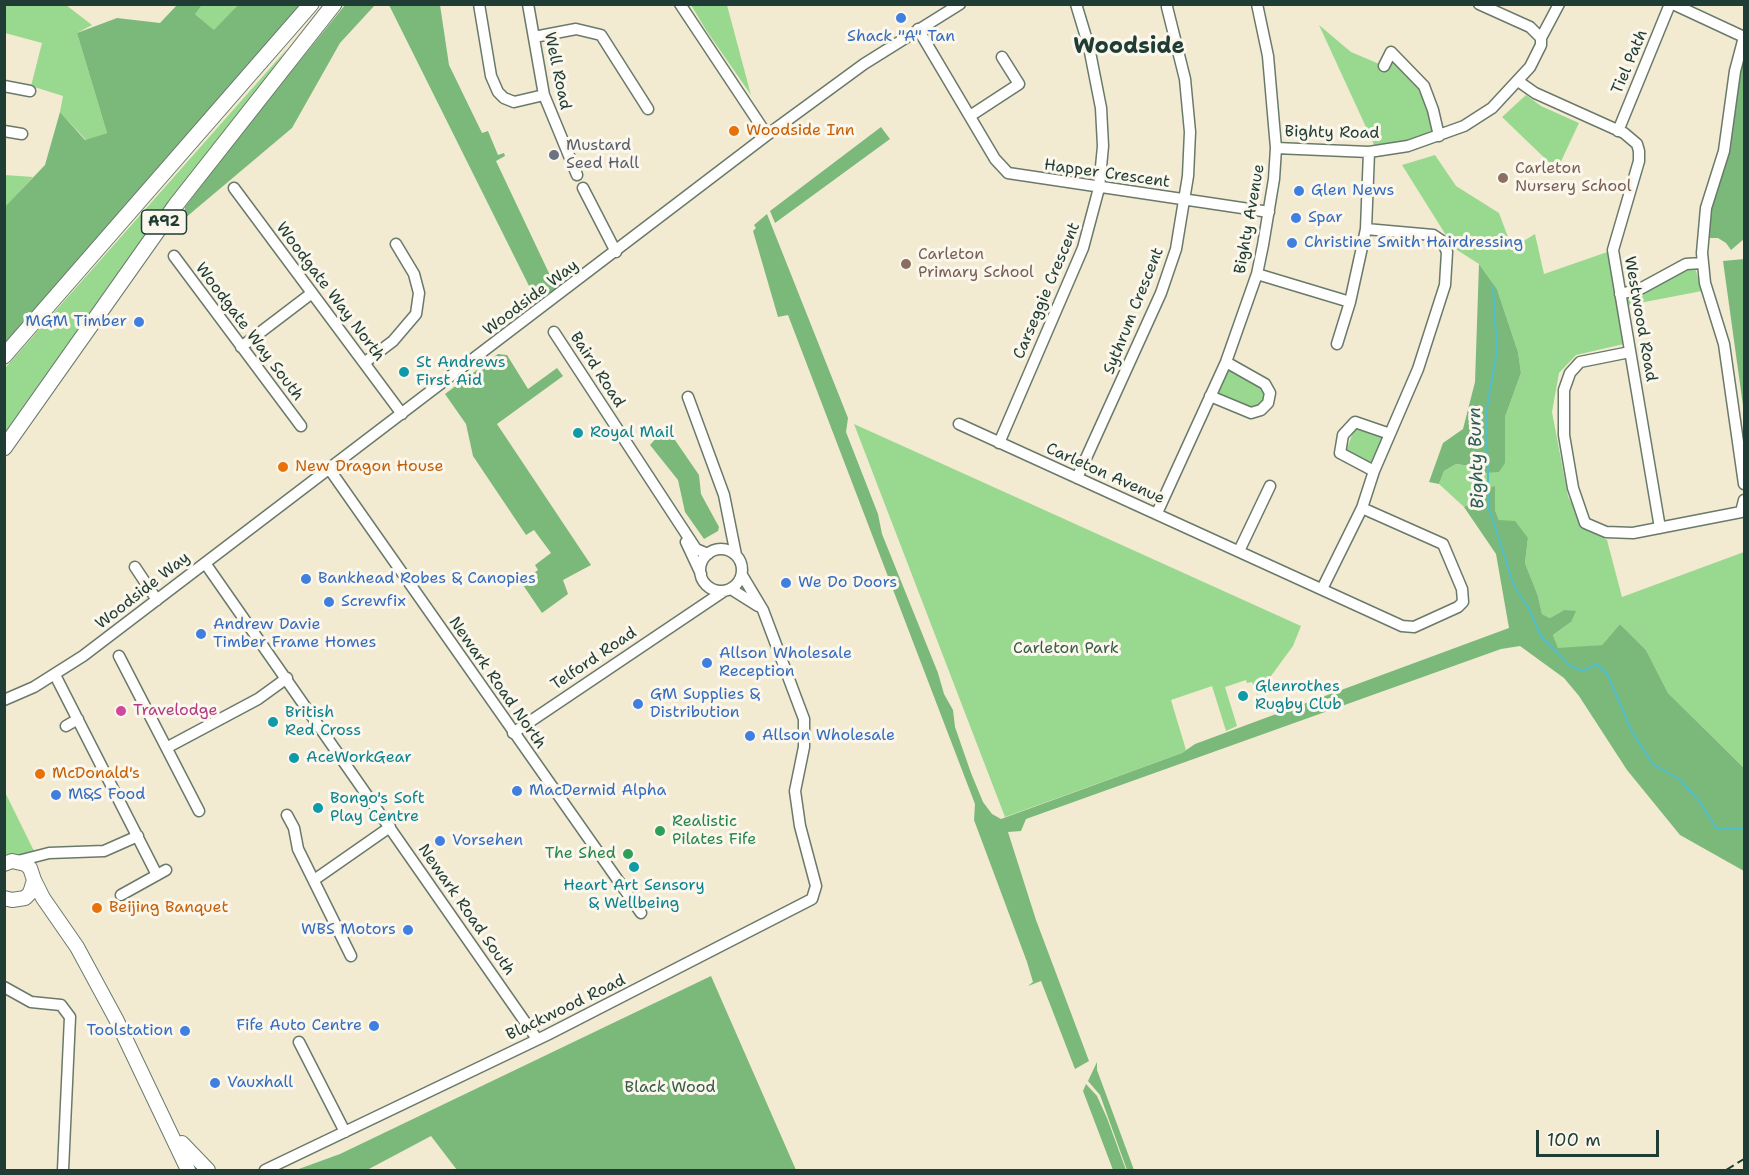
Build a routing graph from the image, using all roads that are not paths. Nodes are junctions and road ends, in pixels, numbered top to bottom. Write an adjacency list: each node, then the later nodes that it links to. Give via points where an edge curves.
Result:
1 (311, 4): 51 (highway, A92)
2 (334, 4): 61 (highway, A92, via 175,206)
3 (479, 4): 22 (street, via 491,76 498,92 514,102)
4 (528, 4): 14 (street, Well Road)
5 (680, 4): 28 (street)
6 (960, 4): 13 (street, Woodside Way)
7 (1076, 4): 35 (street, Carseggie Crescent, via 1101,108)
8 (1257, 4): 30 (street, Bighty Avenue, via 1268,56)
9 (1479, 4): 16 (street, via 1530,27)
10 (1559, 4): 16 (street, Bighty Road)
11 (1672, 4): 15 (street, Tiel Path); 26 (street, Tiel Path)
12 (1167, 7): 36 (street, Sythrum Crescent, via 1188,107 1190,155)
13 (918, 29): 24 (street, Happer Crescent); 28 (street, Woodside Way)
14 (534, 37): 22 (street, Well Road); 23 (street, via 576,29 601,35)
15 (1744, 37): 42 (street, via 1724,151 1706,208)
16 (1541, 38): 19 (street, Bighty Road, via 1539,52)
17 (1002, 57): 24 (street, via 1019,84)
18 (1384, 66): 29 (street, via 1391,52 1424,86 1434,110)
19 (1518, 81): 26 (street, Westwood Road, via 1535,93); 29 (street, Bighty Road, via 1492,108 1464,126)
20 (4, 86): 21 (street)
21 (30, 91)
22 (544, 95): 32 (street, Well Road)
23 (648, 109)
24 (970, 116): 35 (street, Happer Crescent, via 1008,173)
25 (4, 131): 27 (street)
26 (1618, 131): 45 (street, Westwood Road, via 1631,138 1639,151 1613,250)
27 (22, 134)
28 (767, 135): 40 (street, Woodside Way)
29 (1438, 136): 31 (street, Bighty Road)
30 (1276, 148): 31 (street, Bighty Road); 37 (street, Bighty Avenue)
31 (1369, 152): 38 (street)
32 (577, 176)
33 (234, 188): 44 (street, Woodgate Way North)
34 (583, 188): 40 (street)
35 (1099, 188): 36 (street, Happer Crescent); 60 (street, Carseggie Crescent, via 1083,248)
36 (1184, 200): 37 (street, Happer Crescent); 64 (street, Sythrum Crescent, via 1176,249 1161,293)
37 (1269, 212): 43 (street, Bighty Avenue)
38 (1366, 229): 46 (street); 59 (street, via 1432,236 1442,241 1447,252 1445,285 1419,369)
39 (396, 244): 53 (street, via 420,292 416,314 393,341)
40 (616, 252): 56 (street, Woodside Way)
41 (174, 256): 49 (street, Woodgate Way South)
42 (1702, 263): 45 (street, via 1686,264 1640,289); 65 (street, via 1724,344)
43 (1257, 274): 46 (street); 52 (street, Bighty Avenue)
44 (312, 293): 49 (street); 53 (street, Woodgate Way North)
45 (1620, 294): 50 (street, Westwood Road)
46 (1350, 302): 48 (street)
47 (554, 332): 71 (street, Baird Road)
48 (1338, 344)
49 (241, 347): 58 (street, Woodgate Way South)
50 (1630, 352): 72 (street, Westwood Road); 72 (street, via 1580,362 1570,373 1564,390 1564,435 1573,488 1585,524 1606,532)
51 (4, 356)
52 (1226, 362): 54 (street, Bighty Avenue); 54 (street, via 1265,384 1270,393 1268,403 1251,413)
53 (364, 363): 56 (street, Woodgate Way North)
54 (1210, 396): 69 (street, Bighty Avenue)
55 (688, 397): 70 (street)
56 (402, 414): 62 (street, Woodside Way)
57 (959, 424): 60 (street, Carleton Avenue)
58 (300, 426)
59 (1390, 434): 63 (street); 63 (street, via 1360,422 1350,424 1343,435 1340,453)
60 (999, 443): 64 (street, Carleton Avenue)
61 (4, 448)
62 (330, 470): 76 (street, Woodside Way); 91 (street, Newark Road North)
63 (1374, 471): 68 (street)
64 (1077, 478): 69 (street, Carleton Avenue)
65 (1744, 484)
66 (1270, 486): 73 (street)
67 (1744, 500): 72 (street, via 1741,512)
68 (1362, 508): 80 (street); 80 (street, Carleton Avenue, via 1443,544 1462,589 1462,602 1451,611 1408,627)
69 (1157, 513): 73 (street, Carleton Avenue)
70 (730, 514): 74 (street, via 724,538); 75 (street)
71 (673, 515): 74 (street, Baird Road, via 696,549); 79 (street, Baird Road)
72 (1660, 528)
73 (1239, 551): 80 (street, Carleton Avenue)
74 (712, 552): 75 (street, via 723,549); 79 (street, via 701,563)
75 (736, 555): 78 (street)
76 (205, 563): 82 (street, Woodside Way); 87 (street, Newark Road South)
77 (135, 567): 82 (street)
78 (742, 575): 81 (street); 83 (street)
79 (703, 579): 81 (street, via 714,590); 84 (street, via 702,597)
80 (1322, 589)
81 (728, 590): 83 (street, via 745,595); 84 (street, Telford Road)
82 (157, 600): 86 (street, Woodside Way)
83 (763, 610): 107 (street, Blackwood Road, via 804,719 804,747 795,791 816,886 812,899)
84 (692, 611): 91 (street, Telford Road)
85 (119, 656): 92 (street)
86 (55, 675): 88 (street, Woodside Way); 89 (street)
87 (287, 678): 92 (street, via 258,699); 95 (street, Newark Road South)
88 (4, 700)
89 (78, 720): 90 (street); 96 (street)
90 (66, 726)
91 (513, 733): 104 (street, Newark Road North)
92 (168, 747): 93 (street)
93 (199, 811)
94 (287, 814): 100 (street, via 298,849)
95 (390, 827): 100 (street); 107 (street, Newark Road South)
96 (138, 836): 97 (street, via 104,851); 101 (street, via 161,873)
97 (56, 852): 98 (street); 99 (street, via 41,860)
98 (10, 861): 99 (main road, via 30,868)
99 (34, 878): 102 (main road, via 30,893); 103 (main road)
100 (314, 880): 105 (street)
101 (121, 895)
102 (11, 899): 103 (main road, via 39,902)
103 (52, 911): 109 (main road, via 105,998)
104 (641, 913)
105 (351, 956)
106 (4, 987): 111 (street, via 31,1002 62,1005 70,1017)
107 (537, 1039): 110 (street, Blackwood Road)
108 (299, 1042): 110 (street)
109 (171, 1130): 112 (main road); 113 (main road)
110 (345, 1132): 114 (street, Blackwood Road)
111 (63, 1170)
112 (188, 1170)
113 (208, 1170)
114 (265, 1170)

